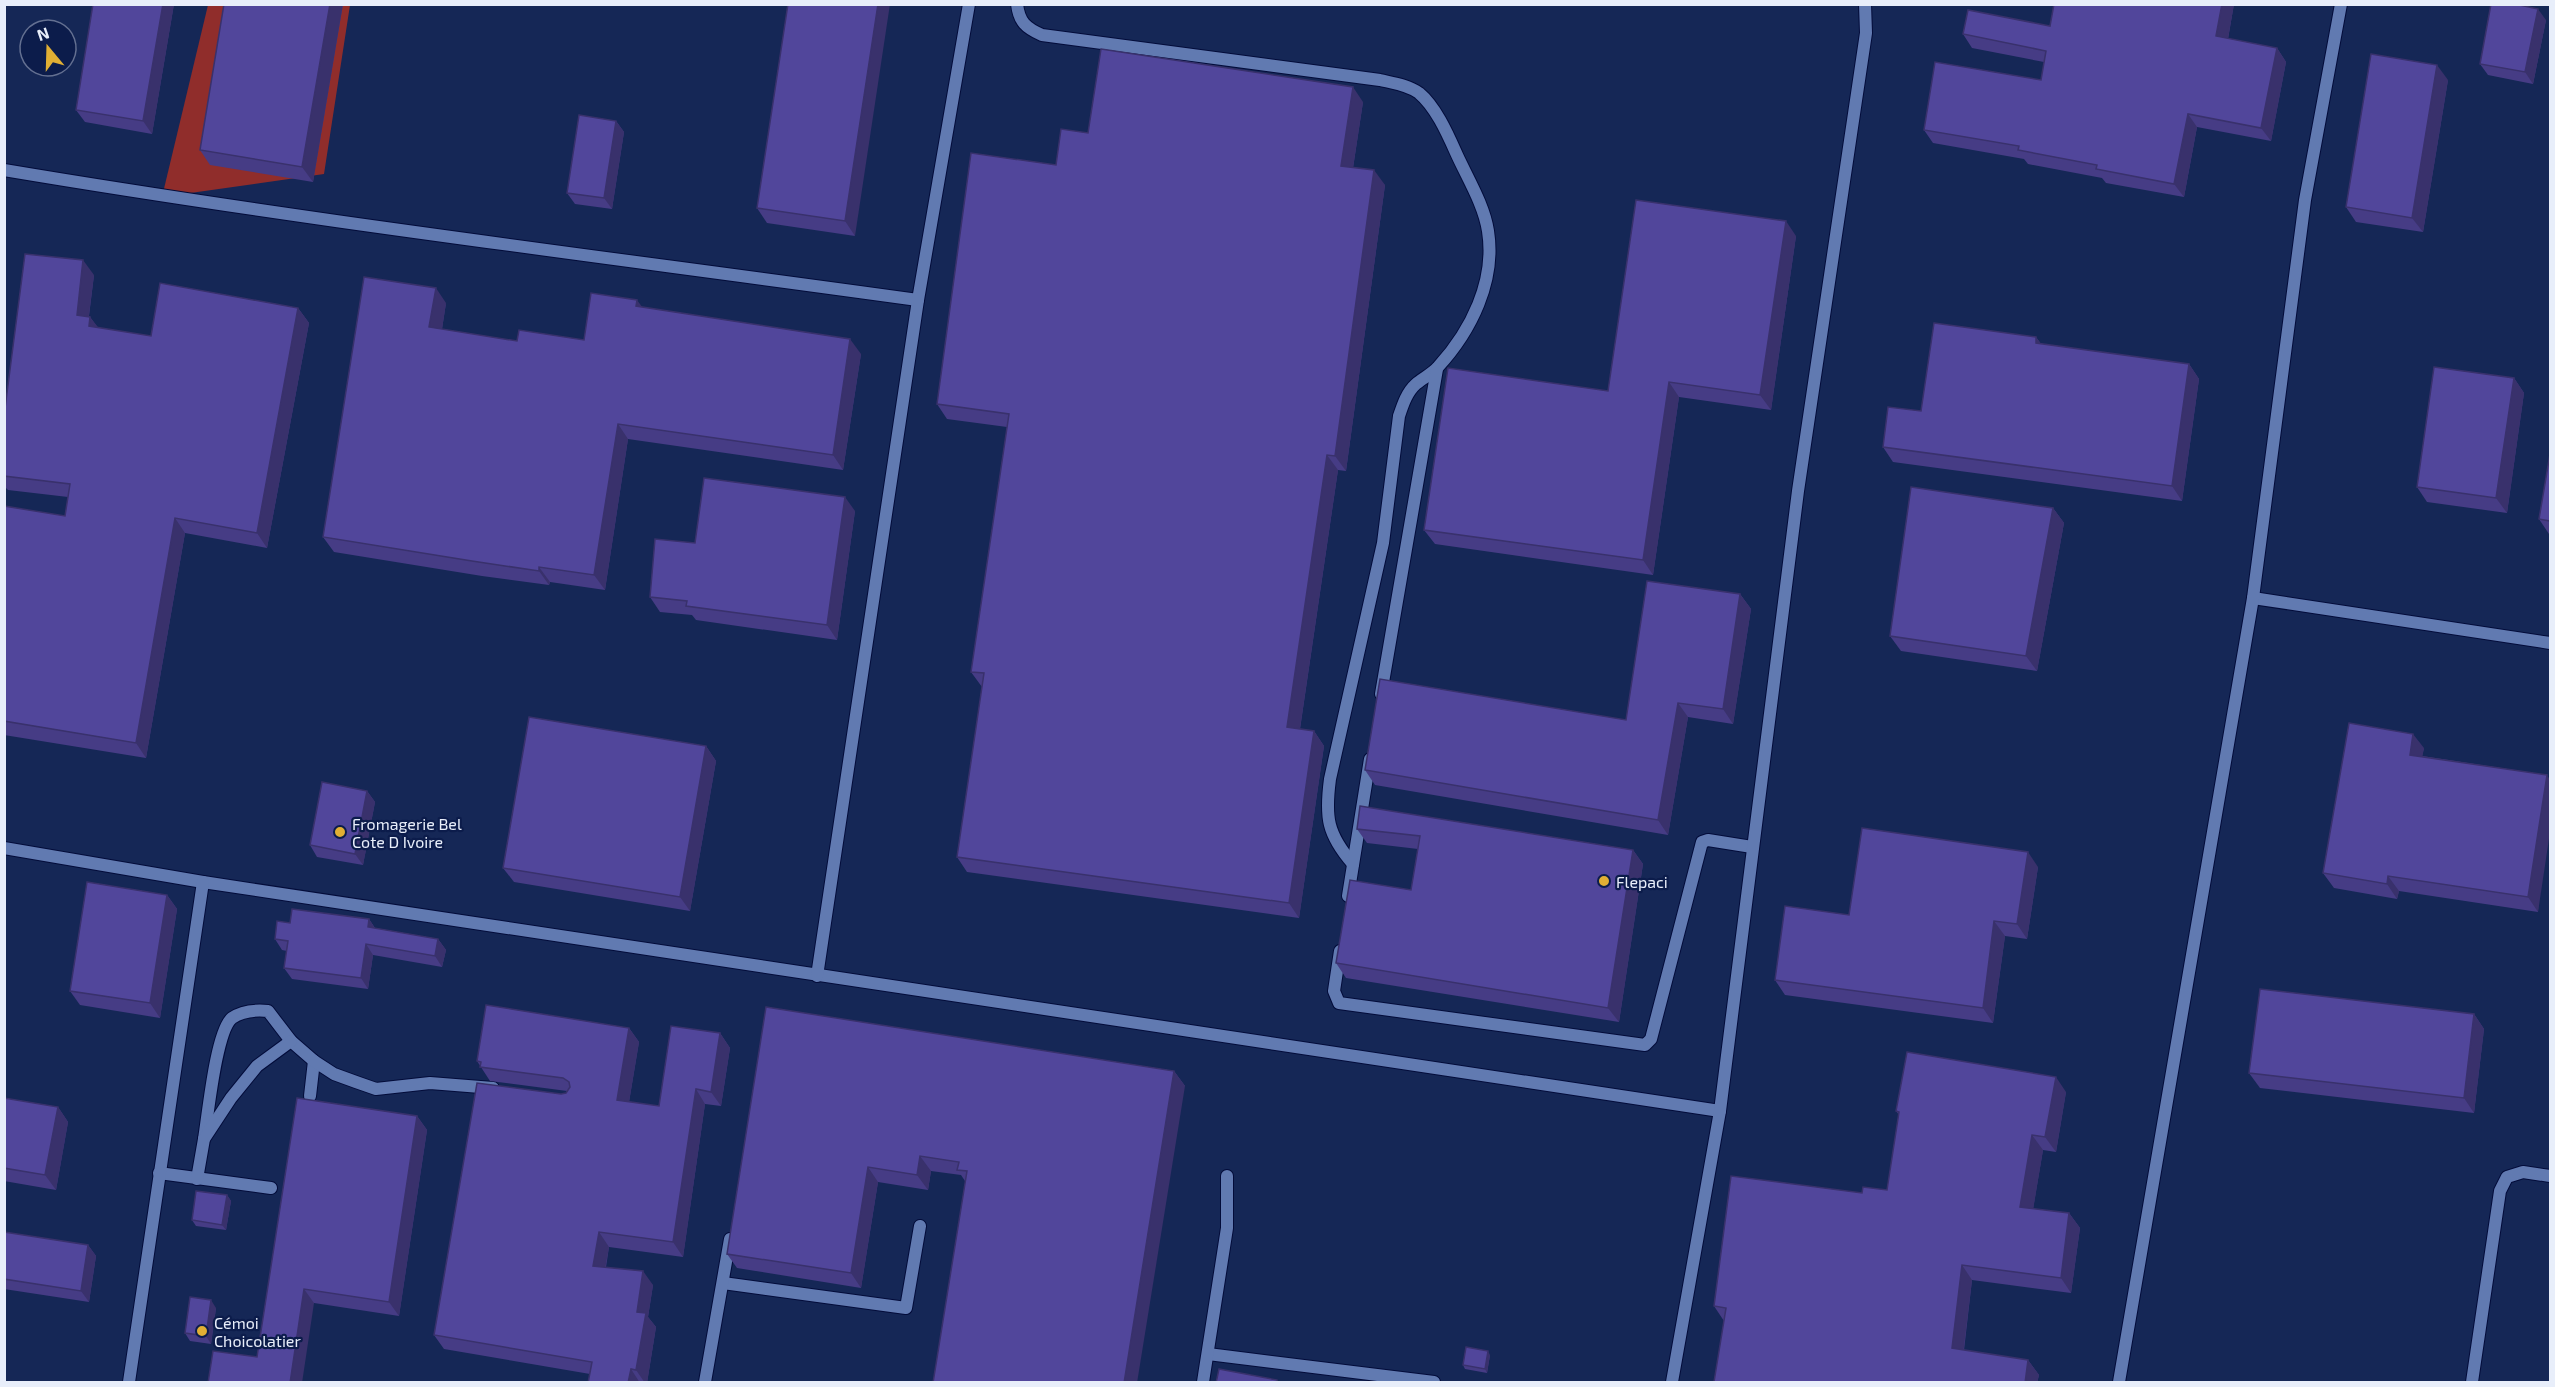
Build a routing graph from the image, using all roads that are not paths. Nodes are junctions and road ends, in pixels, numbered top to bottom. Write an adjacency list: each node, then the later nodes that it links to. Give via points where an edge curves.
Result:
1 (969, 4): 6 (lane)
2 (1017, 4): 7 (lane, via 1022,23 1041,35 1380,80 1418,93 1446,134 1476,196 1488,230 1491,265 1466,332)
3 (1865, 4): 12 (lane, via 1866,33 1798,491)
4 (2341, 4): 8 (lane, via 2305,200)
5 (4, 170): 6 (lane, via 292,215)
6 (918, 300): 18 (lane)
7 (1437, 369): 10 (lane); 14 (lane, via 1415,385 1399,416 1383,543 1330,779 1326,806 1331,834)
8 (2253, 598): 9 (lane); 39 (lane)
9 (2550, 643)
10 (1378, 710)
11 (1372, 742): 14 (lane)
12 (1752, 847): 17 (lane, via 1702,842 1651,1039 1645,1045 1339,1003 1334,991); 23 (lane)
13 (4, 848): 15 (lane)
14 (1353, 864): 16 (lane)
15 (202, 882): 18 (lane); 25 (lane)
16 (1346, 910)
17 (1343, 933)
18 (817, 976): 23 (lane)
19 (291, 1041): 20 (lane); 24 (lane, via 257,1066); 24 (lane, via 268,1011 256,1010 232,1018 218,1050)
20 (314, 1060): 21 (lane, via 334,1074 376,1089 444,1083); 22 (lane)
21 (503, 1090)
22 (310, 1096)
23 (1720, 1111): 38 (lane)
24 (204, 1139): 28 (lane)
25 (159, 1173): 28 (lane); 34 (lane)
26 (1227, 1176): 33 (lane, via 1227,1228)
27 (2550, 1176): 40 (lane, via 2523,1172 2507,1177 2500,1191)
28 (197, 1179): 29 (lane)
29 (271, 1188)
30 (734, 1221): 32 (lane)
31 (920, 1226): 32 (lane, via 906,1308)
32 (723, 1283): 35 (lane)
33 (1208, 1354): 36 (lane); 37 (lane)
34 (129, 1383)
35 (705, 1383)
36 (1203, 1383)
37 (1434, 1383)
38 (1672, 1383)
39 (2120, 1383)
40 (2472, 1383)

